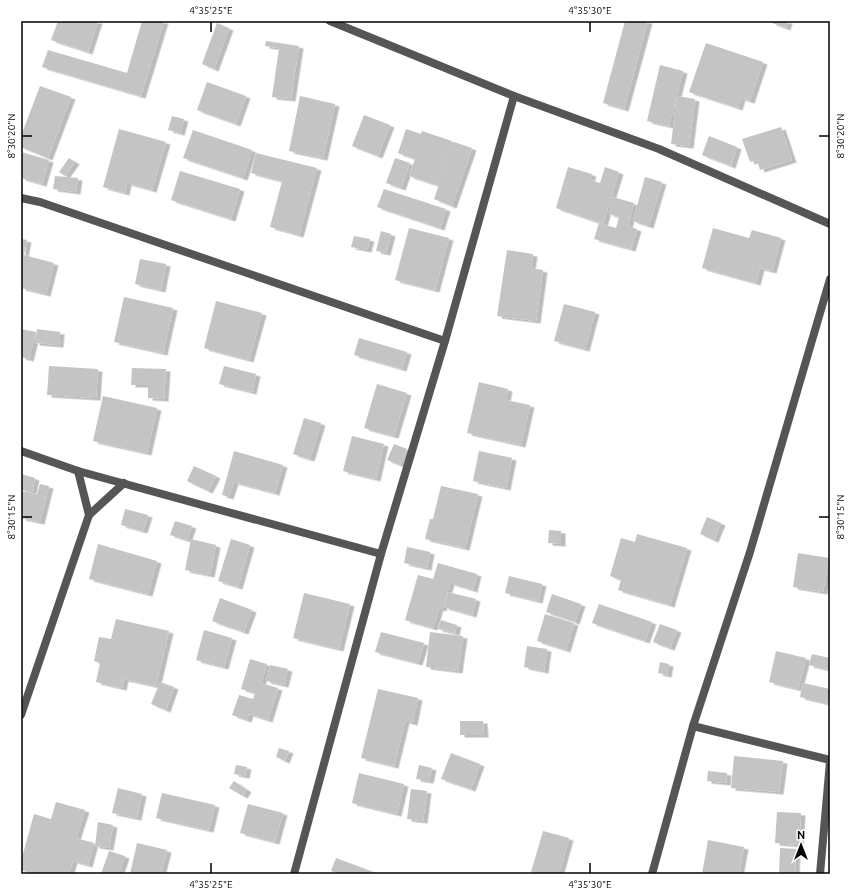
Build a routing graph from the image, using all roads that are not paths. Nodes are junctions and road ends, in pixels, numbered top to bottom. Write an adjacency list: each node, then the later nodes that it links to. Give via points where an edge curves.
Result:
1 (330, 21): 2 (street)
2 (514, 96): 4 (street, via 659,149); 6 (street)
3 (21, 198): 6 (street)
4 (830, 224)
5 (830, 279): 13 (street, via 750,552)
6 (445, 342): 11 (street)
7 (21, 451): 8 (street)
8 (78, 471): 9 (street); 10 (street)
9 (124, 483): 10 (street); 11 (street)
10 (89, 515): 12 (street)
11 (382, 554): 15 (street)
12 (21, 715)
13 (693, 726): 14 (street); 16 (street)
14 (830, 761): 17 (street)
15 (294, 874)
16 (652, 874)
17 (820, 874)

